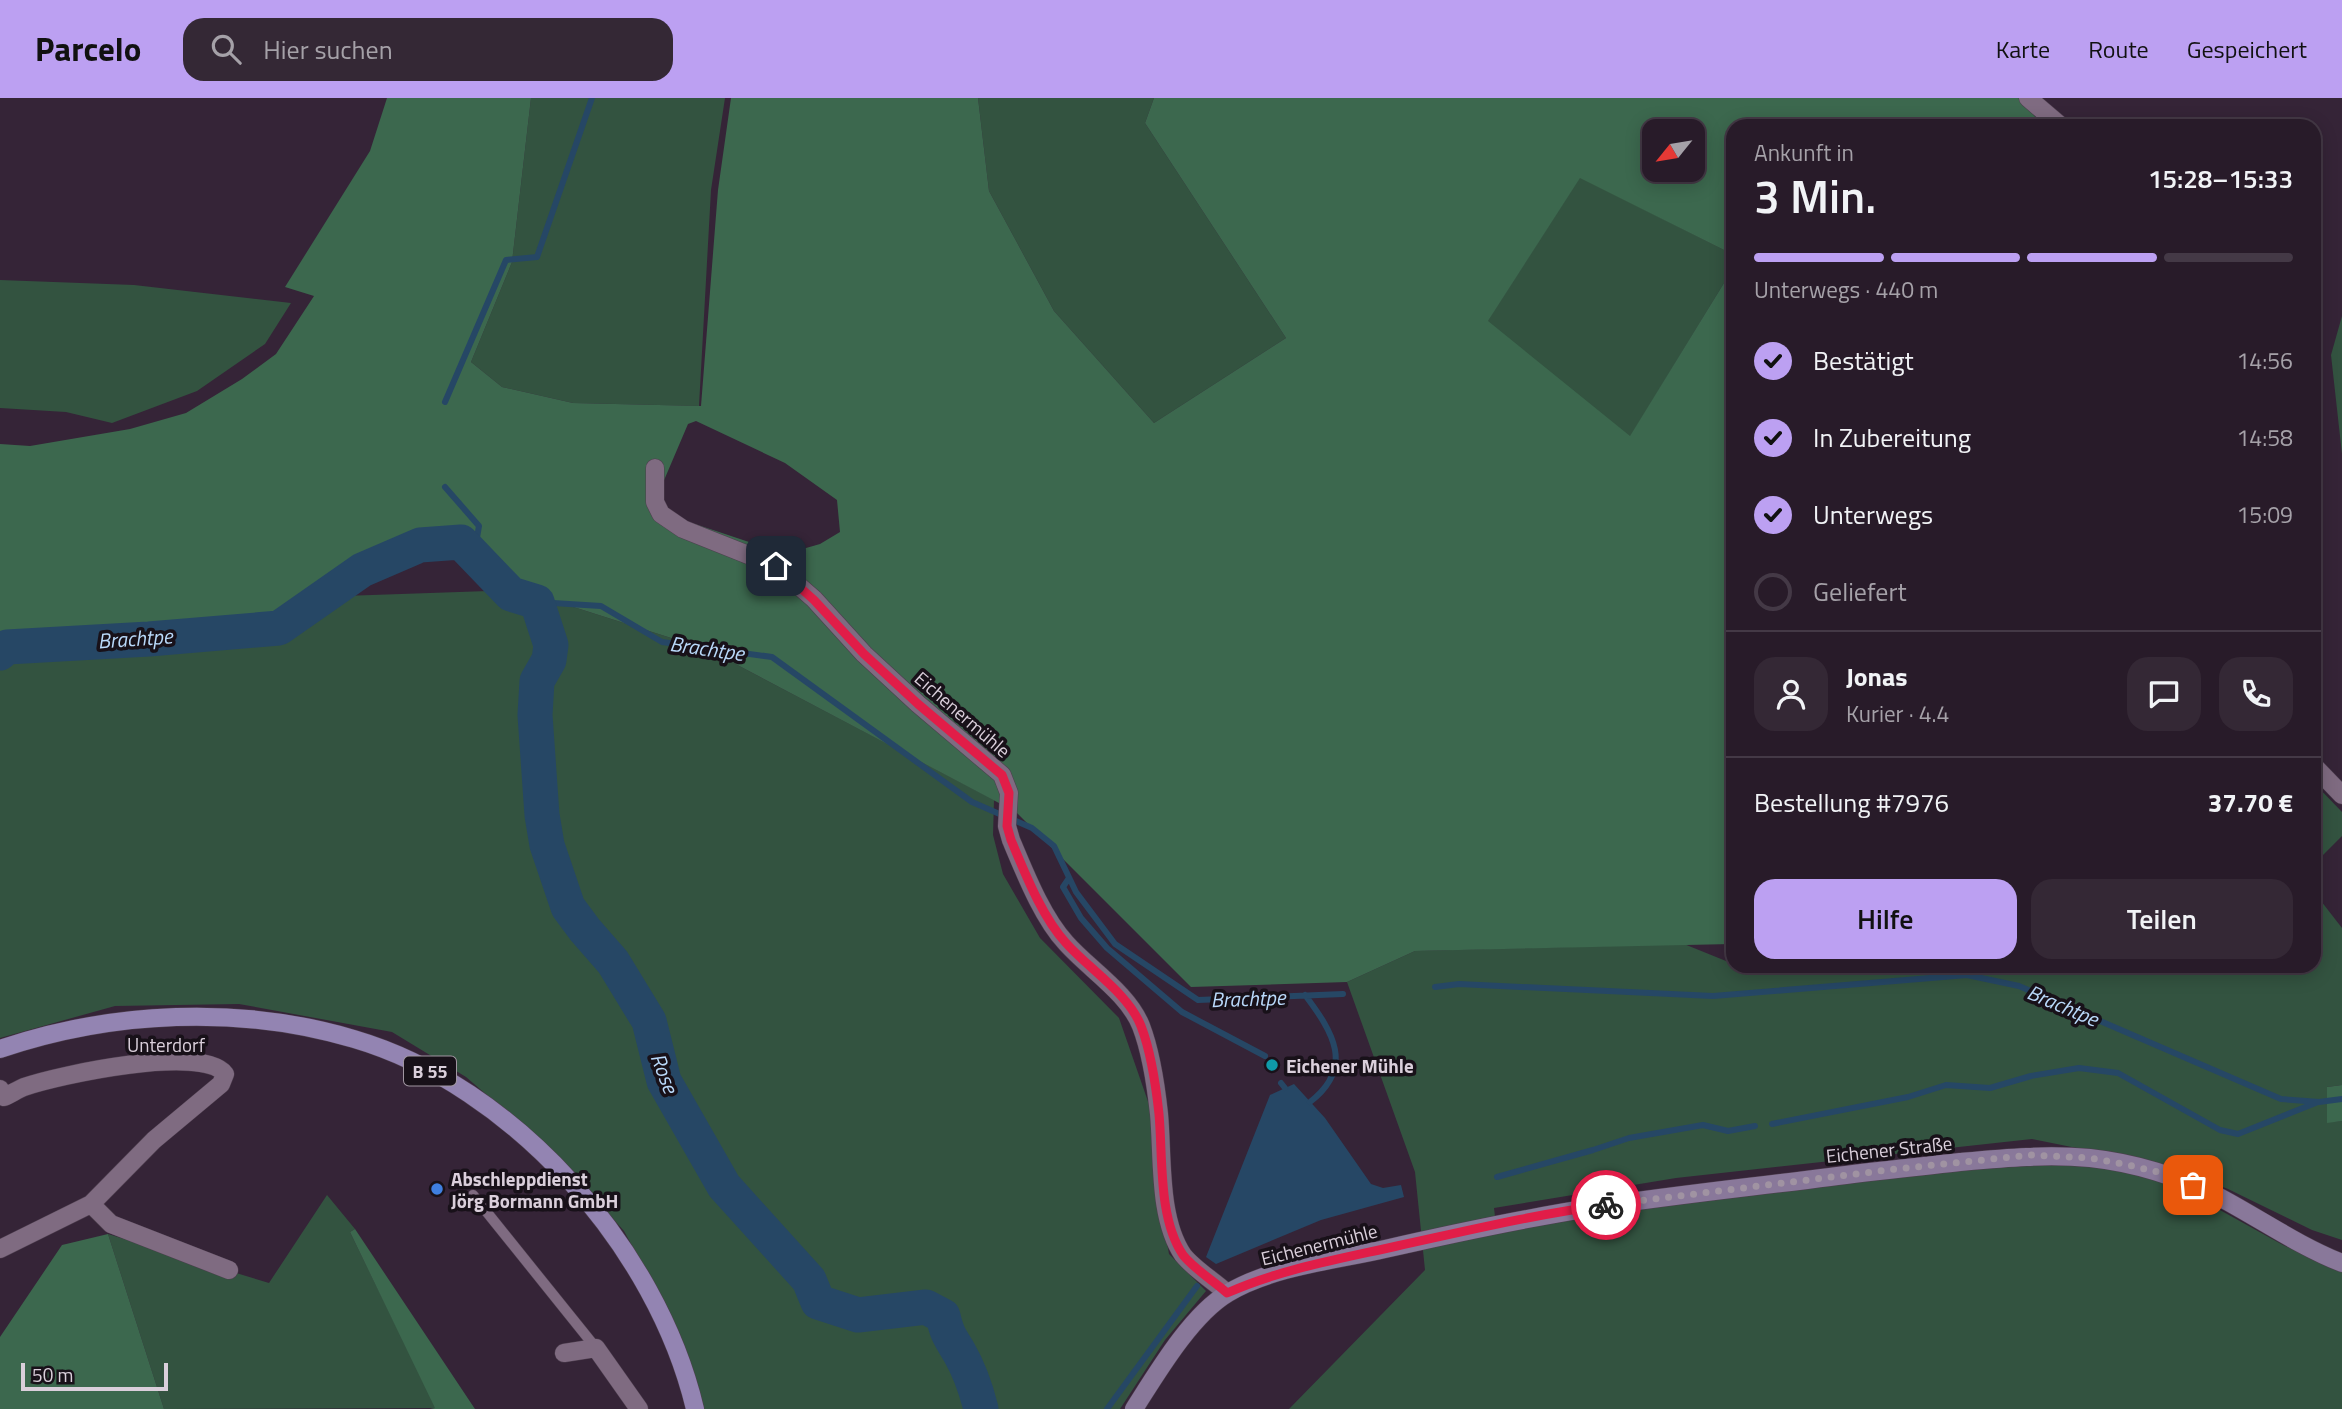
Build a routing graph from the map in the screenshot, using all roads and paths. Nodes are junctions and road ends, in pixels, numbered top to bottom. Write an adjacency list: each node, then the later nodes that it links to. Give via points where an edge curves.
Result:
1 (2028, 98): 2 (street)
2 (2053, 119)
3 (655, 468): 14 (street, Eichenermühle, via 655,502 661,514 776,566 864,654 1006,782 1007,826 1050,922 1064,942 1121,996 1141,1026 1159,1112 1174,1239 1184,1257)
4 (2321, 773): 5 (street)
5 (2342, 795)
6 (0, 1049): 18 (main road, B 55, via 118,1020 235,1019 280,1023 354,1039 428,1070 512,1126 556,1167 616,1237 670,1335)
7 (1, 1095): 9 (street, Unterdorf, via 112,1066 159,1062 220,1067 225,1074 221,1084 154,1140)
8 (473, 1195): 15 (lane)
9 (91, 1203): 11 (street, Unterdorf); 13 (street, via 111,1224)
10 (1422, 1241): 12 (main road, Eichener Straße, via 1595,1207 2031,1155 2090,1158 2162,1173); 14 (main road, Eichenermühle, via 1295,1269)
11 (0, 1249)
12 (2342, 1263)
13 (229, 1270)
14 (1227, 1293): 19 (main road, Eichenermühle, via 1182,1338)
15 (596, 1348): 16 (street); 17 (street)
16 (564, 1353)
17 (639, 1409)
18 (695, 1409)
19 (1134, 1409)

